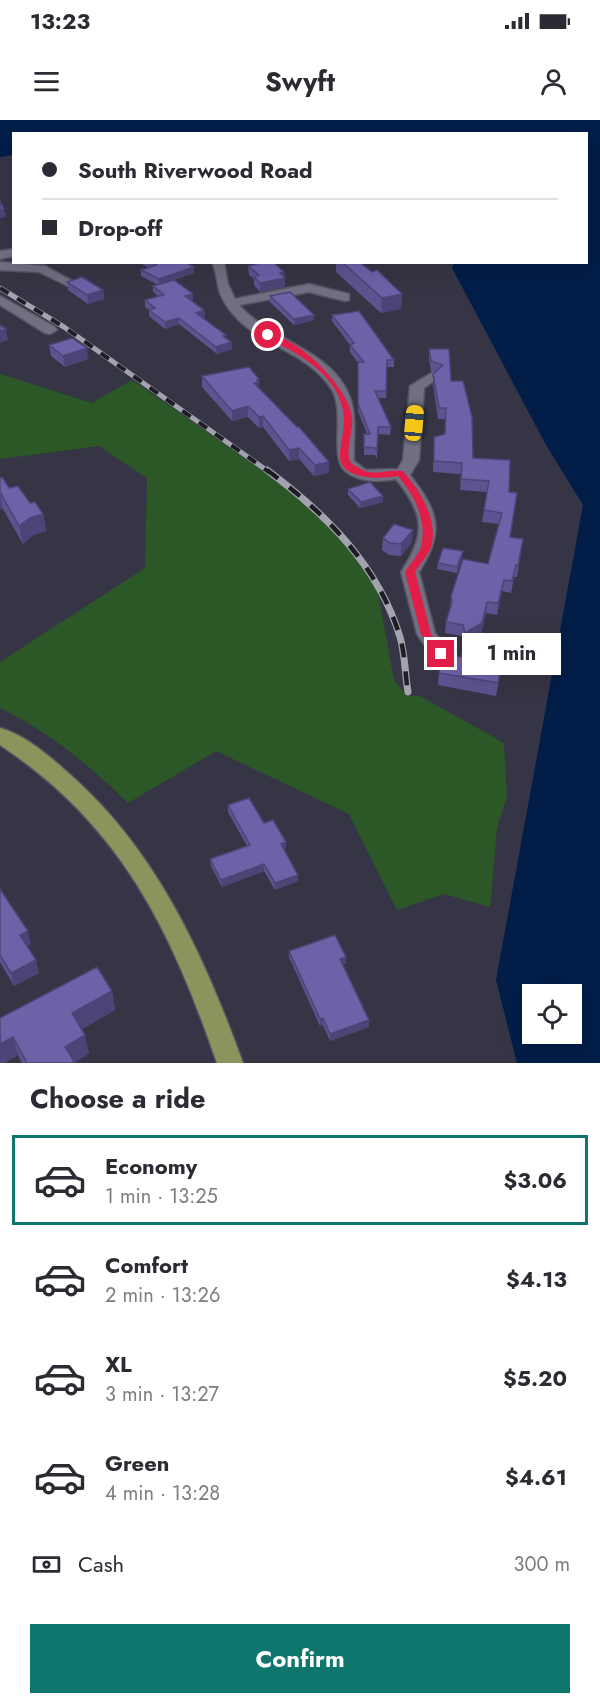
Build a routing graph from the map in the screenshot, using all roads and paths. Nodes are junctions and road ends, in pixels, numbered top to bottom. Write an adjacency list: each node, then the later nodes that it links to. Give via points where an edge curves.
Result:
1 (219, 264): 6 (street, via 222,285)
2 (0, 266): 3 (street, via 41,269)
3 (70, 283)
4 (345, 297): 6 (street, via 309,288)
5 (0, 300): 7 (street)
6 (232, 303): 9 (street, via 252,327 300,352 340,392 348,415 346,463 358,473 376,477)
7 (50, 330)
8 (432, 376): 9 (street, via 417,386 411,460)
9 (400, 473): 10 (street, via 418,495 425,521 427,544 410,572 426,634)
10 (441, 654)
11 (0, 735): 12 (main road, via 62,778 91,805 132,856 167,910 194,965)
12 (230, 1063)

